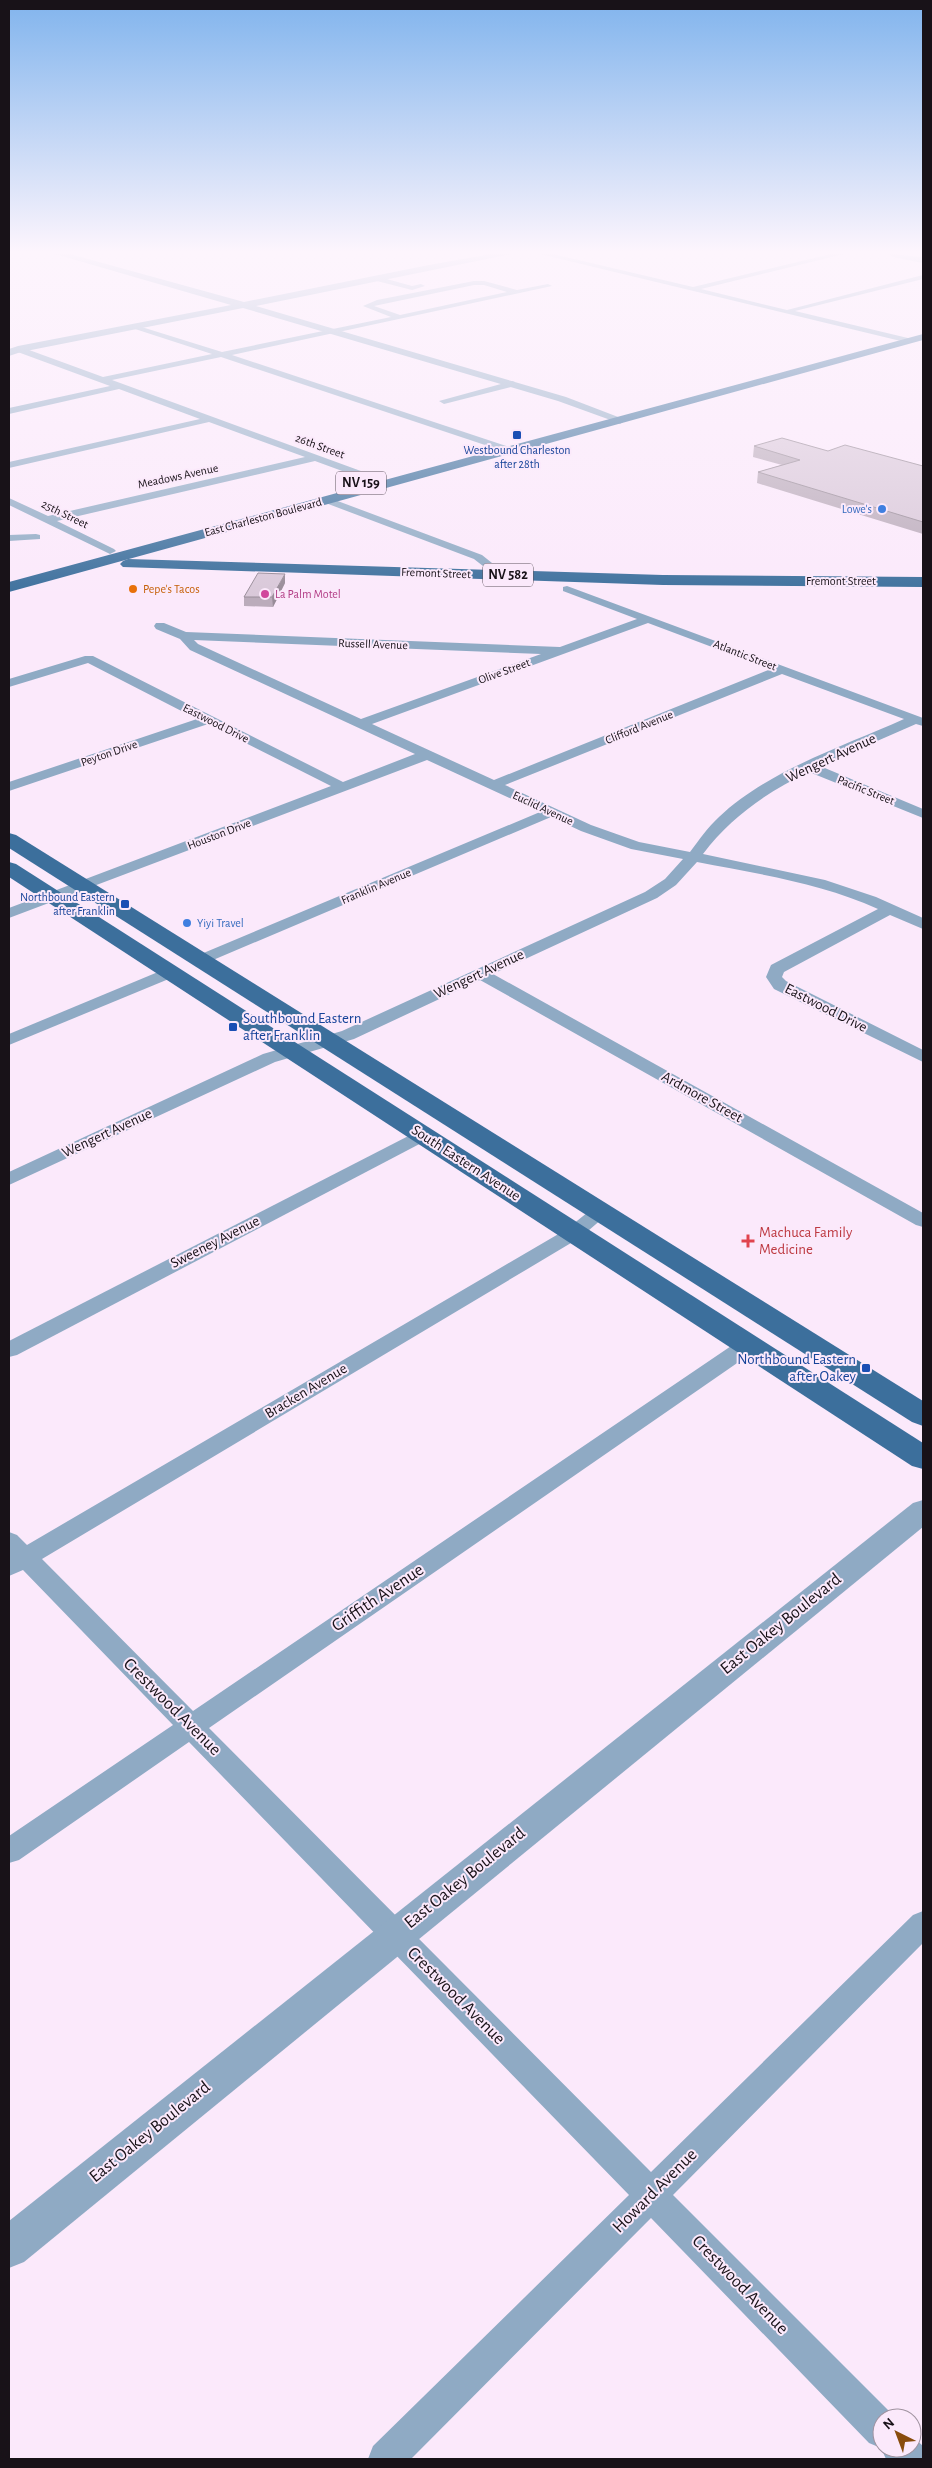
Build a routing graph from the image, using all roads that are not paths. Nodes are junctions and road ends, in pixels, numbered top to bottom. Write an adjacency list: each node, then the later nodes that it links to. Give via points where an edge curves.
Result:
1 (73, 369): 7 (street, 26th Street)
2 (151, 369): 7 (street)
3 (266, 369): 15 (street)
4 (463, 369): 9 (street)
5 (787, 369): 8 (main road, East Charleston Boulevard / NV 159)
6 (804, 369): 8 (main road, East Charleston Boulevard / NV 159)
7 (102, 380): 10 (street, 26th Street)
8 (747, 381): 13 (main road, East Charleston Boulevard / NV 159)
9 (512, 384): 11 (street); 13 (street)
10 (121, 386): 12 (street); 14 (street, 26th Street)
11 (444, 401)
12 (9, 411)
13 (616, 417): 15 (main road, East Charleston Boulevard / NV 159)
14 (210, 419): 16 (street, 26th Street); 17 (street)
15 (504, 448): 18 (main road, East Charleston Boulevard / NV 159)
16 (315, 458): 18 (street, 26th Street); 21 (street, Meadows Avenue)
17 (9, 465)
18 (381, 481): 19 (main road, East Charleston Boulevard / NV 159); 25 (main road, East Charleston Boulevard / NV 159)
19 (327, 500): 24 (main road, East Charleston Boulevard / NV 159); 30 (street, via 478,557)
20 (12, 505): 21 (street, 25th Street)
21 (47, 520): 25 (street, 25th Street)
22 (36, 537): 23 (street)
23 (9, 538)
24 (144, 550): 26 (main road, East Charleston Boulevard); 27 (main road, via 142,556 145,558)
25 (110, 551): 29 (main road, East Charleston Boulevard)
26 (94, 564): 27 (main road, Fremont Street / NV 582); 29 (main road, East Charleston Boulevard)
27 (172, 564): 30 (main road, Fremont Street / NV 582)
28 (26, 567): 29 (main road, Fremont Street)
29 (54, 570): 31 (main road, East Charleston Boulevard); 33 (main road, Fremont Street / NV 582)
30 (501, 575): 32 (main road, Fremont Street / NV 582)
31 (10, 580)
32 (923, 582)
33 (567, 589): 34 (main road, Fremont Street / NV 582); 35 (street, Atlantic Street)
34 (923, 595)
35 (649, 619): 38 (street, Olive Street); 39 (street, Atlantic Street)
36 (160, 626): 37 (street)
37 (184, 636): 38 (street, Russell Avenue); 43 (street, Euclid Avenue, via 194,647)
38 (562, 651): 43 (street, Olive Street)
39 (783, 669): 42 (street, Atlantic Street); 46 (street, Clifford Avenue)
40 (9, 683): 41 (street, Eastwood Drive, via 89,659)
41 (209, 719): 47 (street, Peyton Drive); 48 (street, Eastwood Drive)
42 (920, 720): 45 (street, Wengert Avenue)
43 (360, 724): 44 (street, Euclid Avenue)
44 (429, 754): 46 (street, Euclid Avenue); 48 (street, Houston Drive)
45 (809, 767): 50 (street, Pacific Street); 52 (street, Wengert Avenue, via 761,792 732,813 711,833)
46 (494, 785): 49 (street, Euclid Avenue)
47 (9, 787)
48 (343, 787): 54 (street, Houston Drive)
49 (552, 812): 52 (street, Euclid Avenue, via 636,846); 59 (street, Franklin Avenue)
50 (923, 814)
51 (9, 839): 54 (main road, South Eastern Avenue)
52 (693, 858): 56 (street, Euclid Avenue, via 820,883); 61 (street, Wengert Avenue, via 672,882 651,895)
53 (9, 868): 55 (main road, South Eastern Avenue)
54 (82, 886): 55 (street, Houston Drive); 59 (main road, South Eastern Avenue)
55 (53, 897): 57 (street, Houston Drive); 60 (main road, South Eastern Avenue)
56 (890, 909): 58 (street, Euclid Avenue); 65 (street, Eastwood Drive, via 777,970 774,977 780,985)
57 (9, 913)
58 (923, 924)
59 (200, 960): 63 (main road, South Eastern Avenue)
60 (170, 972): 62 (street); 64 (main road, South Eastern Avenue)
61 (481, 974): 63 (street, Wengert Avenue, via 348,1035); 69 (street, Ardmore Street)
62 (9, 1040)
63 (327, 1041): 64 (street, Wengert Avenue); 68 (main road, South Eastern Avenue)
64 (292, 1051): 66 (main road, South Eastern Avenue); 67 (street, Wengert Avenue, via 269,1058)
65 (923, 1057)
66 (422, 1135): 70 (main road, South Eastern Avenue); 72 (street, Sweeney Avenue)
67 (9, 1179)
68 (600, 1212): 70 (street, Bracken Avenue); 73 (main road, South Eastern Avenue)
69 (923, 1221)
70 (574, 1233): 71 (main road, South Eastern Avenue); 76 (street, Bracken Avenue)
71 (748, 1345): 74 (main road, South Eastern Avenue); 77 (street, Griffith Avenue)
72 (9, 1350)
73 (923, 1415)
74 (923, 1458)
75 (923, 1511): 80 (street, East Oakey Boulevard)
76 (14, 1555): 77 (street, Crestwood Avenue)
77 (191, 1726): 78 (street, Griffith Avenue); 80 (street, Crestwood Avenue)
78 (9, 1851)
79 (923, 1924): 81 (street, Howard Avenue)
80 (395, 1934): 81 (street, Crestwood Avenue); 82 (street, East Oakey Boulevard)
81 (652, 2194): 83 (street, Crestwood Avenue); 84 (street, Howard Avenue)
82 (9, 2247)
83 (872, 2420)
84 (386, 2459)

